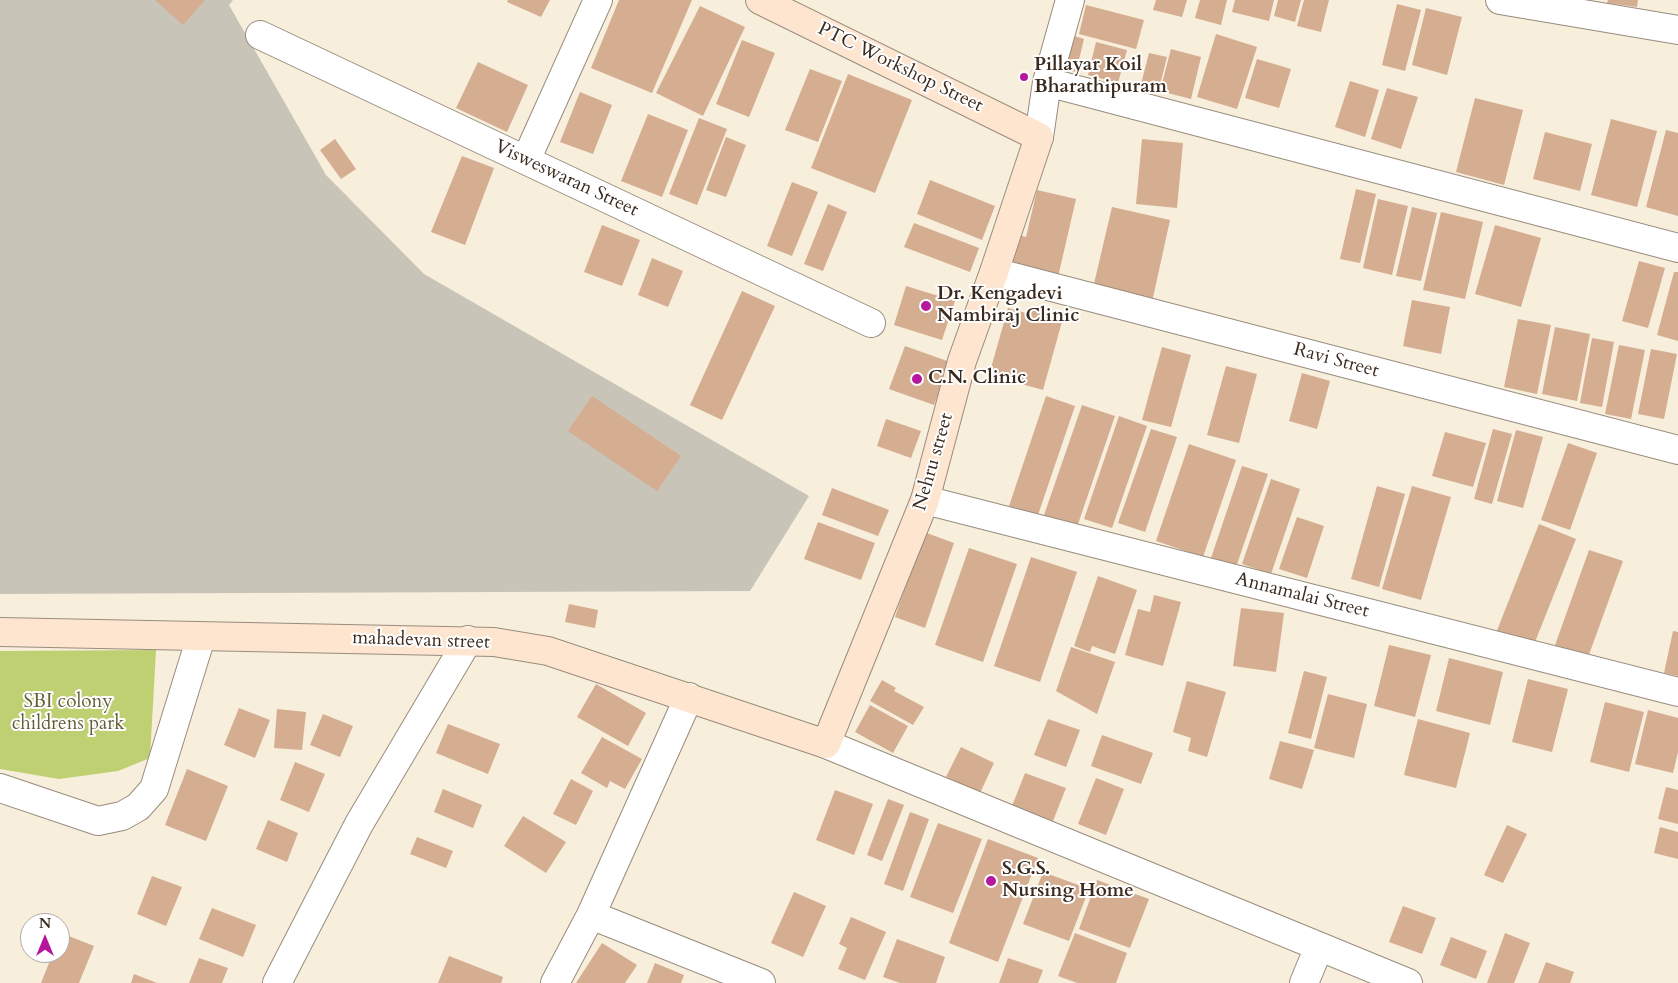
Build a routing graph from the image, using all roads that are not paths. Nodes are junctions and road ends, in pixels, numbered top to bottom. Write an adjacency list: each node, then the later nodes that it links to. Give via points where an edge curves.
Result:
1 (598, 0): 9 (street)
2 (760, 0): 8 (street, PTC Workshop Street)
3 (1070, 0): 7 (street, Nehru street)
4 (1500, 0): 5 (street)
5 (1678, 30)
6 (260, 35): 9 (street, Visweswaran Street)
7 (1047, 82): 8 (street, Nehru street); 10 (street)
8 (1040, 137): 11 (street, Nehru street)
9 (526, 160): 12 (street, Visweswaran Street)
10 (1678, 248)
11 (994, 272): 13 (street, Ravi Street); 14 (street, Nehru street, via 962,361)
12 (871, 323)
13 (1678, 450)
14 (925, 500): 18 (street, Annamalai Street); 20 (street, Nehru street)
15 (0, 632): 16 (street, mahadevan street)
16 (201, 637): 17 (street, mahadevan street); 21 (street, via 154,789 138,807 122,816 98,821)
17 (468, 640): 19 (street, mahadevan street, via 548,651); 24 (street, via 359,824)
18 (1678, 692)
19 (689, 697): 20 (street, mahadevan street); 22 (street)
20 (826, 744): 23 (street)
21 (0, 788)
22 (591, 915): 25 (street); 26 (street)
23 (1319, 947): 27 (street); 28 (street)
24 (277, 983)
25 (555, 983)
26 (761, 983)
27 (1304, 983)
28 (1408, 983)

